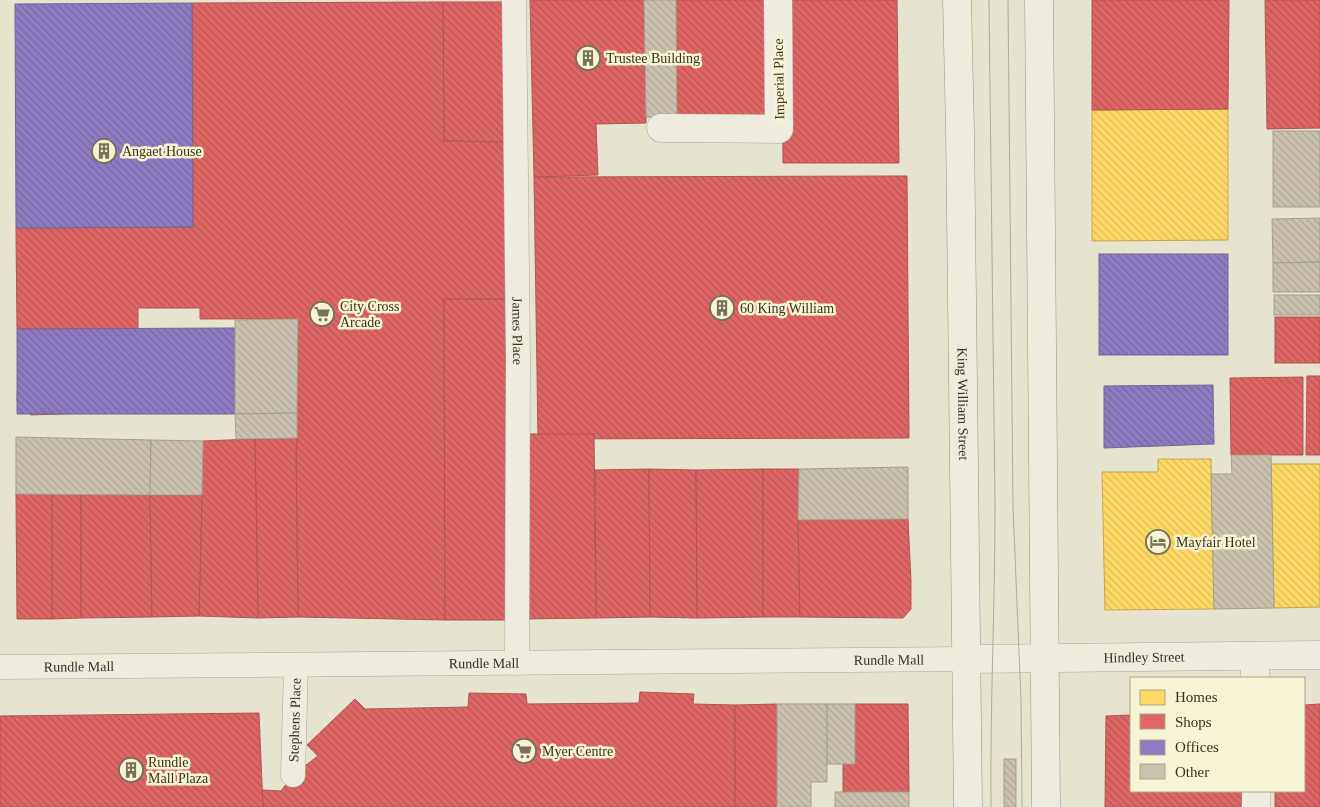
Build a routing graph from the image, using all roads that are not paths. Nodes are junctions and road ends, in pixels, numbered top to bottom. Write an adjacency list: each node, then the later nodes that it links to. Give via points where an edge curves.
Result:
1 (514, 0): 9 (street, James Place)
2 (778, 0): 5 (main road, Imperial Place, via 779,129)
3 (957, 0): 8 (main road, King William Street)
4 (1040, 0): 7 (main road)
5 (661, 128)
6 (1320, 655): 12 (main road, Hindley Street)
7 (1045, 658): 8 (main road, Hindley Street); 12 (main road, Hindley Street); 16 (main road)
8 (966, 659): 9 (street, Rundle Mall); 15 (main road, King William Street)
9 (517, 663): 10 (street, Rundle Mall)
10 (296, 665): 11 (street, Rundle Mall); 13 (street, Stephens Place)
11 (0, 667)
12 (1255, 667)
13 (293, 775)
14 (1256, 792): 17 (main road)
15 (968, 807)
16 (1046, 807)
17 (1256, 807)

